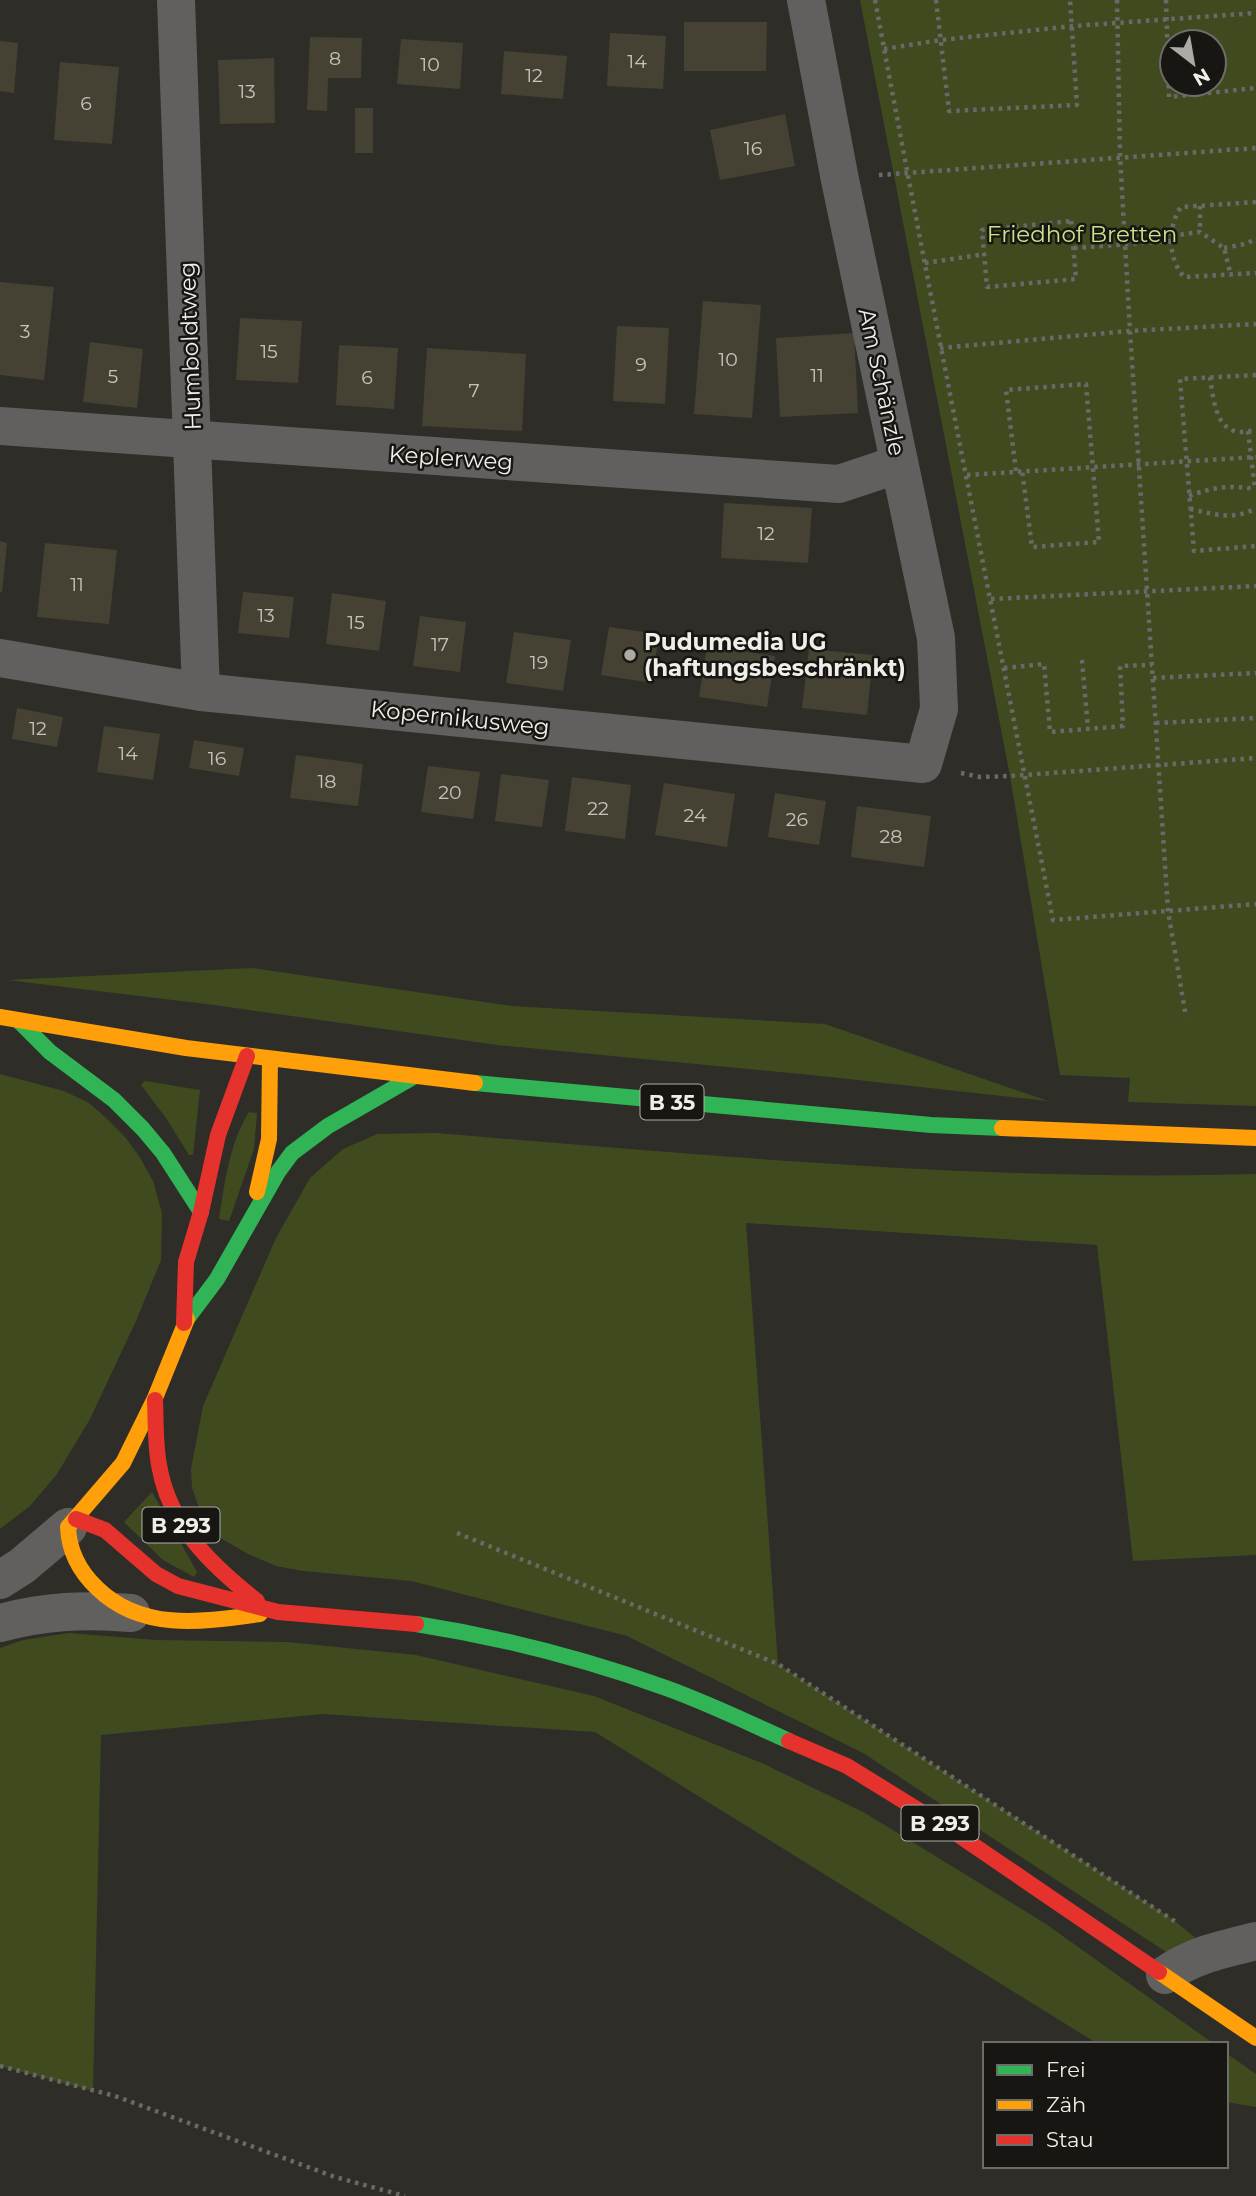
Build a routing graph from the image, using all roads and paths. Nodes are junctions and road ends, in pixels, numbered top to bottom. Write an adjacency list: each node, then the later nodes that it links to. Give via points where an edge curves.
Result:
1 (176, 0): 39 (street, Humboldtweg)
2 (806, 0): 18 (street, Am Schänzle)
3 (875, 0): 13 (path)
4 (936, 0): 12 (path)
5 (1070, 0): 11 (path)
6 (1117, 0): 10 (path)
7 (1166, 0): 9 (path)
8 (1256, 13): 9 (path)
9 (1167, 18): 10 (path); 14 (path, via 1169,97)
10 (1119, 24): 11 (path); 16 (path)
11 (1074, 26): 12 (path); 12 (path, via 1077,105 949,111)
12 (941, 40): 13 (path)
13 (884, 49): 17 (path)
14 (1256, 88)
15 (1256, 148): 16 (path)
16 (1120, 156): 17 (path); 24 (path)
17 (907, 171): 18 (path); 28 (path)
18 (840, 180): 42 (street, Am Schänzle)
19 (1256, 202): 20 (path)
20 (1200, 206): 21 (path); 22 (path, via 1181,207 1174,217)
21 (1200, 232): 22 (path); 26 (path)
22 (1171, 239): 24 (path); 30 (path, via 1176,269 1184,278)
23 (1256, 239): 26 (path)
24 (1125, 245): 25 (path); 32 (path)
25 (1074, 248): 27 (path, via 1071,221 982,230); 27 (path, via 1076,279 988,287)
26 (1224, 248): 30 (path)
27 (985, 254): 28 (path)
28 (925, 263): 33 (path)
29 (1256, 273): 30 (path)
30 (1231, 276)
31 (1256, 324): 32 (path)
32 (1130, 331): 33 (path); 43 (path)
33 (940, 348): 47 (path)
34 (1256, 375): 35 (path)
35 (1210, 377): 38 (path, via 1220,421 1234,431); 41 (path, via 1180,379)
36 (0, 426): 39 (street, Keplerweg)
37 (1256, 429): 38 (path)
38 (1248, 431): 40 (path)
39 (194, 440): 42 (street, Keplerweg, via 839,484); 62 (street, Humboldtweg)
40 (1253, 457): 41 (path); 48 (path)
41 (1186, 461): 43 (path); 49 (path)
42 (900, 464): 67 (street, Am Schänzle, via 936,638 939,709)
43 (1139, 464): 44 (path); 54 (path)
44 (1092, 467): 45 (path); 45 (path, via 1099,542 1032,547); 46 (path, via 1086,384 1006,390)
45 (1023, 470): 46 (path)
46 (1016, 471): 47 (path)
47 (967, 475): 55 (path)
48 (1256, 490): 49 (path, via 1211,488)
49 (1189, 496): 51 (path)
50 (1256, 508): 51 (path, via 1226,517)
51 (1190, 509): 52 (path, via 1194,551)
52 (1256, 546)
53 (1256, 586): 54 (path)
54 (1147, 592): 55 (path); 58 (path)
55 (991, 599): 59 (path)
56 (0, 658): 62 (street, Kopernikusweg)
57 (1082, 660): 65 (path)
58 (1152, 664): 61 (path); 65 (path, via 1120,666 1123,726)
59 (1004, 668): 65 (path, via 1045,664 1050,732); 69 (path)
60 (1256, 673): 61 (path)
61 (1153, 678): 64 (path)
62 (201, 692): 67 (street, Kopernikusweg)
63 (1256, 718): 64 (path)
64 (1156, 723): 68 (path)
65 (1088, 729)
66 (1256, 758): 68 (path)
67 (923, 764): 69 (path, via 980,777)
68 (1159, 765): 69 (path); 71 (path)
69 (1025, 774): 71 (path, via 1053,920)
70 (1256, 904): 71 (path)
71 (1168, 911): 73 (path)
72 (0, 1017): 74 (main road, B 35)
73 (1186, 1017)
74 (19, 1021): 75 (main road, B 35); 79 (main road, via 143,1129)
75 (247, 1056): 76 (main road, B 35); 79 (main road, B 293, via 218,1135)
76 (270, 1059): 77 (main road, B 35); 80 (main road, via 269,1139)
77 (413, 1077): 78 (main road, B 35, via 931,1125); 80 (main road, B 293, via 304,1142 278,1172)
78 (1256, 1138)
79 (201, 1212): 81 (main road, B 293, via 186,1262)
80 (251, 1218): 81 (main road, B 293, via 217,1279)
81 (184, 1323): 82 (main road, B 293)
82 (155, 1398): 83 (main road, B 293, via 123,1463); 86 (main road, B 293, via 159,1464 179,1522 208,1561)
83 (72, 1523): 85 (street); 86 (main road, via 105,1530 156,1574 178,1586); 87 (main road, B 293, via 68,1545 79,1570 98,1592)
84 (457, 1533): 89 (path, via 778,1664)
85 (0, 1580)
86 (278, 1612): 87 (main road, B 293, via 180,1622); 91 (main road, B 293, via 455,1630 667,1688 847,1766 957,1833)
87 (131, 1613): 88 (street, via 91,1609)
88 (0, 1623)
89 (1171, 1918)
90 (1256, 1941): 91 (street, via 1212,1951 1183,1962)
91 (1166, 1975): 92 (main road, B 293)
92 (1256, 2038)
93 (0, 2066): 94 (path, via 115,2096 335,2177)
94 (405, 2196)

